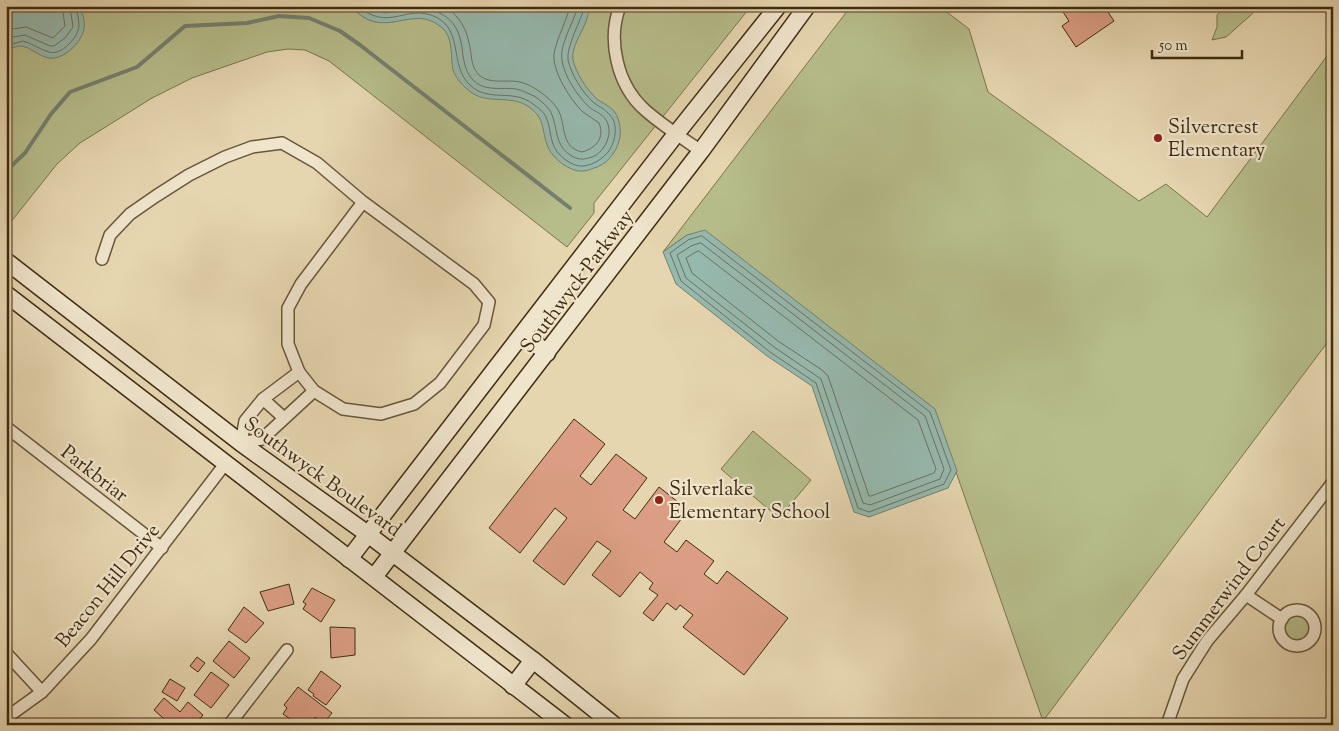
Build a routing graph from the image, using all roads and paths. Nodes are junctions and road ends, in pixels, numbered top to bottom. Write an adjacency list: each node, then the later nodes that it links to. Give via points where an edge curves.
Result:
1 (620, 6): 4 (street, via 615,19 614,38 622,76 644,109)
2 (778, 6): 4 (street, Southwyck Parkway)
3 (807, 6): 5 (street, Southwyck Parkway)
4 (676, 134): 5 (street); 10 (street, Southwyck Parkway)
5 (701, 151): 11 (street, Southwyck Parkway)
6 (363, 202): 7 (street, via 317,163 282,144 252,147 189,175 130,214 110,235); 12 (street, via 301,284 288,308 288,344); 13 (street, via 474,284 489,302 484,325 440,383 414,404 382,414 342,409)
7 (102, 259)
8 (6, 261): 17 (street, Southwyck Boulevard)
9 (6, 294): 18 (street)
10 (523, 334): 11 (street); 20 (street, Southwyck Parkway)
11 (548, 353): 22 (street, Southwyck Parkway)
12 (298, 372): 13 (street); 14 (street)
13 (314, 391): 15 (street)
14 (263, 399): 15 (street); 17 (street, via 245,421)
15 (284, 418): 17 (street, via 262,439)
16 (6, 427): 21 (street, Parkbriar)
17 (241, 443): 18 (street); 20 (street, Southwyck Boulevard)
18 (225, 464): 21 (street, Beacon Hill Drive); 23 (street)
19 (1333, 482): 25 (street, Summerwind Court)
20 (369, 535): 22 (street, Southwyck Boulevard); 23 (street, Southwyck Parkway)
21 (162, 548): 31 (street, Beacon Hill Drive, via 91,639)
22 (393, 553): 24 (street, Southwyck Parkway); 29 (street, Southwyck Boulevard)
23 (349, 559): 24 (street)
24 (374, 577): 30 (street)
25 (1246, 595): 26 (street); 36 (street, Summerwind Court, via 1207,641 1183,679)
26 (1282, 619)
27 (287, 650): 33 (street)
28 (6, 653): 31 (street)
29 (533, 660): 30 (street); 35 (street, Southwyck Boulevard)
30 (513, 686): 34 (street)
31 (42, 692): 32 (street, Beacon Hill Drive)
32 (6, 718)
33 (229, 725)
34 (565, 725)
35 (614, 725)
36 (1167, 725)

